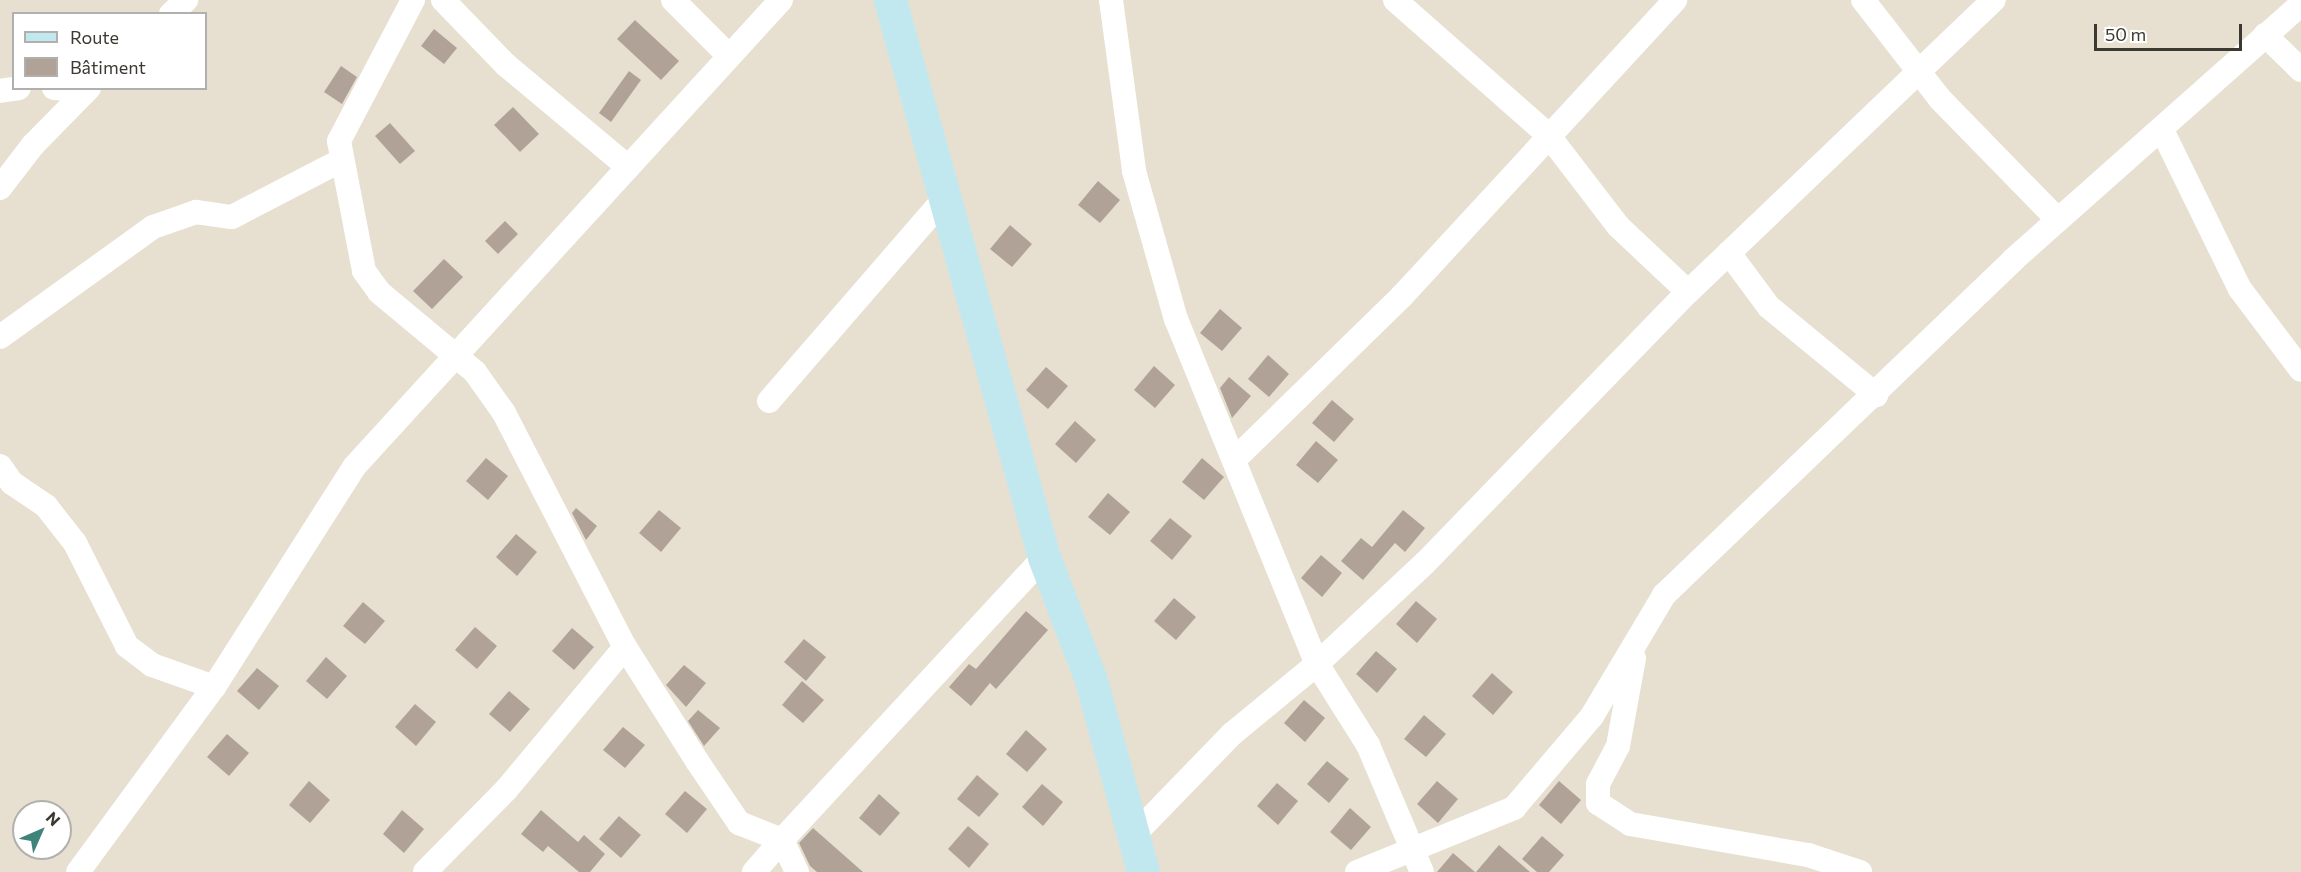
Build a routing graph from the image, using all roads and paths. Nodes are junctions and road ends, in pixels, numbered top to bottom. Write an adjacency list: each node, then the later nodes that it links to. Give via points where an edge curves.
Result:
1 (186, 0): 13 (street)
2 (414, 0): 21 (street, via 339,141)
3 (443, 0): 22 (street, via 506,65)
4 (674, 0): 15 (street)
5 (781, 0): 15 (street)
6 (890, 0): 24 (street)
7 (1111, 0): 33 (street, via 1134,171 1151,244 1201,388)
8 (1395, 0): 20 (street)
9 (1863, 0): 16 (street)
10 (1994, 0): 16 (street)
11 (2301, 4): 14 (street)
12 (1661, 5): 20 (street)
13 (173, 12)
14 (2265, 35): 17 (street); 19 (street)
15 (727, 54): 22 (street)
16 (1920, 70): 25 (street, via 1940,99); 26 (street)
17 (2301, 70)
18 (87, 90): 23 (street, via 33,145)
19 (2162, 130): 25 (street); 30 (street, via 2240,289)
20 (1549, 136): 27 (street, via 1618,226); 33 (street, via 1402,296)
21 (342, 160): 28 (street, via 232,217 196,212 153,227); 29 (street, via 364,271 379,292)
22 (628, 167): 29 (street)
23 (0, 188)
24 (946, 197): 32 (street); 35 (street)
25 (2058, 220): 31 (street)
26 (1729, 253): 27 (street); 31 (street, via 1769,307)
27 (1688, 292): 38 (street, via 1425,563)
28 (0, 337)
29 (458, 356): 37 (street, via 504,413); 39 (street, via 354,467)
30 (2301, 370)
31 (1876, 396): 36 (street, via 1665,595)
32 (769, 400)
33 (1234, 460): 38 (street)
34 (0, 466): 39 (street, via 12,483 46,506 75,543 127,646 152,665)
35 (1044, 557): 40 (street, via 1091,680); 41 (street)
36 (1638, 641): 42 (street, via 1592,716 1514,807); 50 (street, via 1618,746 1598,784 1598,802 1630,824 1808,855)
37 (625, 647): 41 (street, via 739,823); 44 (street, via 506,790)
38 (1317, 664): 40 (street, via 1232,734); 42 (street, via 1368,746)
39 (214, 687): 43 (street)
40 (1133, 836): 47 (street)
41 (782, 840): 45 (street); 46 (street)
42 (1410, 848): 48 (street); 49 (street)
43 (78, 872)
44 (425, 872)
45 (754, 872)
46 (797, 872)
47 (1143, 872)
48 (1357, 872)
49 (1422, 872)
50 (1860, 872)

